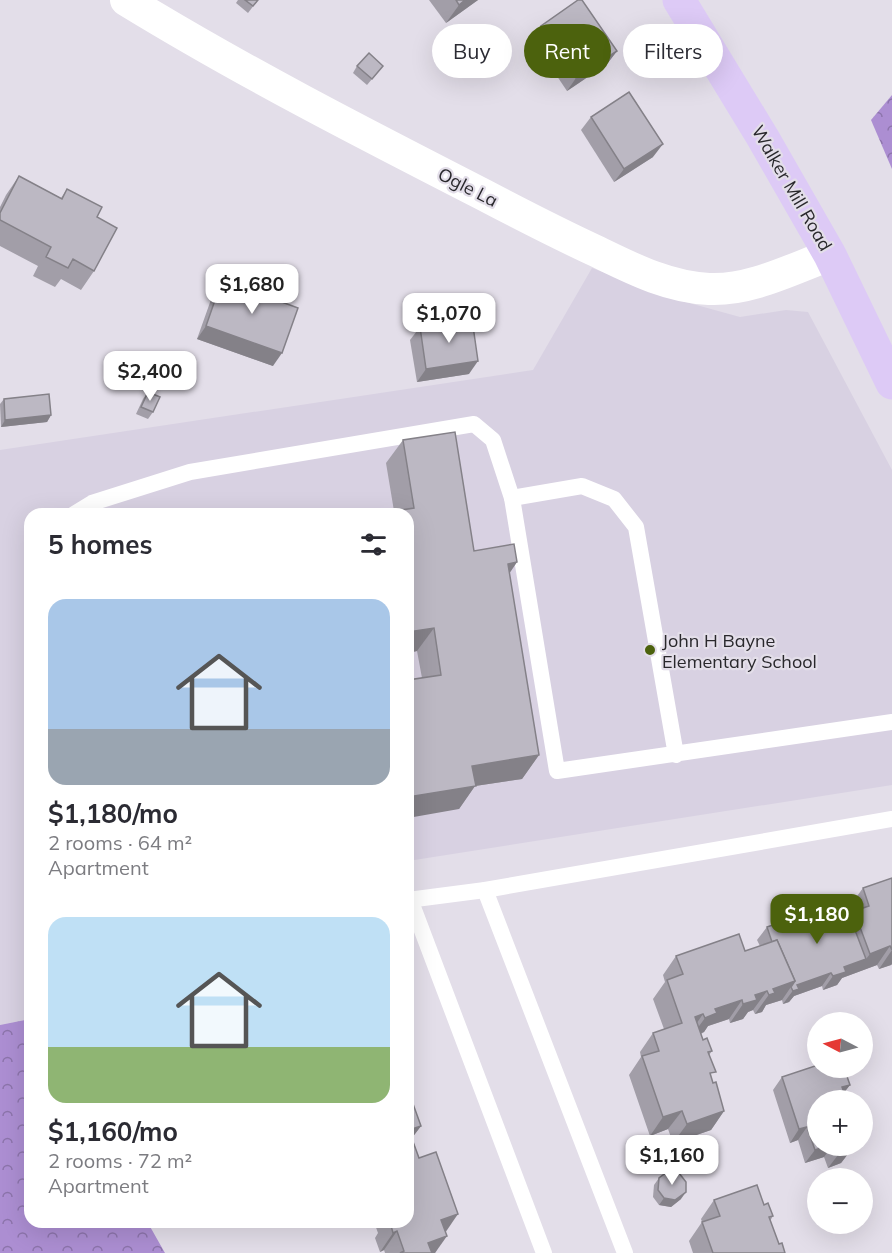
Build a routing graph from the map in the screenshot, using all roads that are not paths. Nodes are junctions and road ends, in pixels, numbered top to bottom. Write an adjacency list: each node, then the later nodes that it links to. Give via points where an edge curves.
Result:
1 (126, 0): 3 (street, Ogle La, via 296,98 644,274 677,285 726,288 759,282)
2 (679, 0): 3 (main road, Walker Mill Road)
3 (830, 255): 4 (main road, Walker Mill Road)
4 (892, 383)
5 (512, 498): 6 (lane, via 494,440 474,424 190,472); 8 (lane, via 582,486 614,500 636,527); 8 (lane, via 557,771)
6 (85, 508)
7 (892, 722): 8 (lane)
8 (676, 755)
9 (892, 819): 10 (lane)
10 (485, 890): 11 (lane); 14 (lane)
11 (414, 898)
12 (414, 912): 13 (lane)
13 (543, 1253)
14 (625, 1253)

